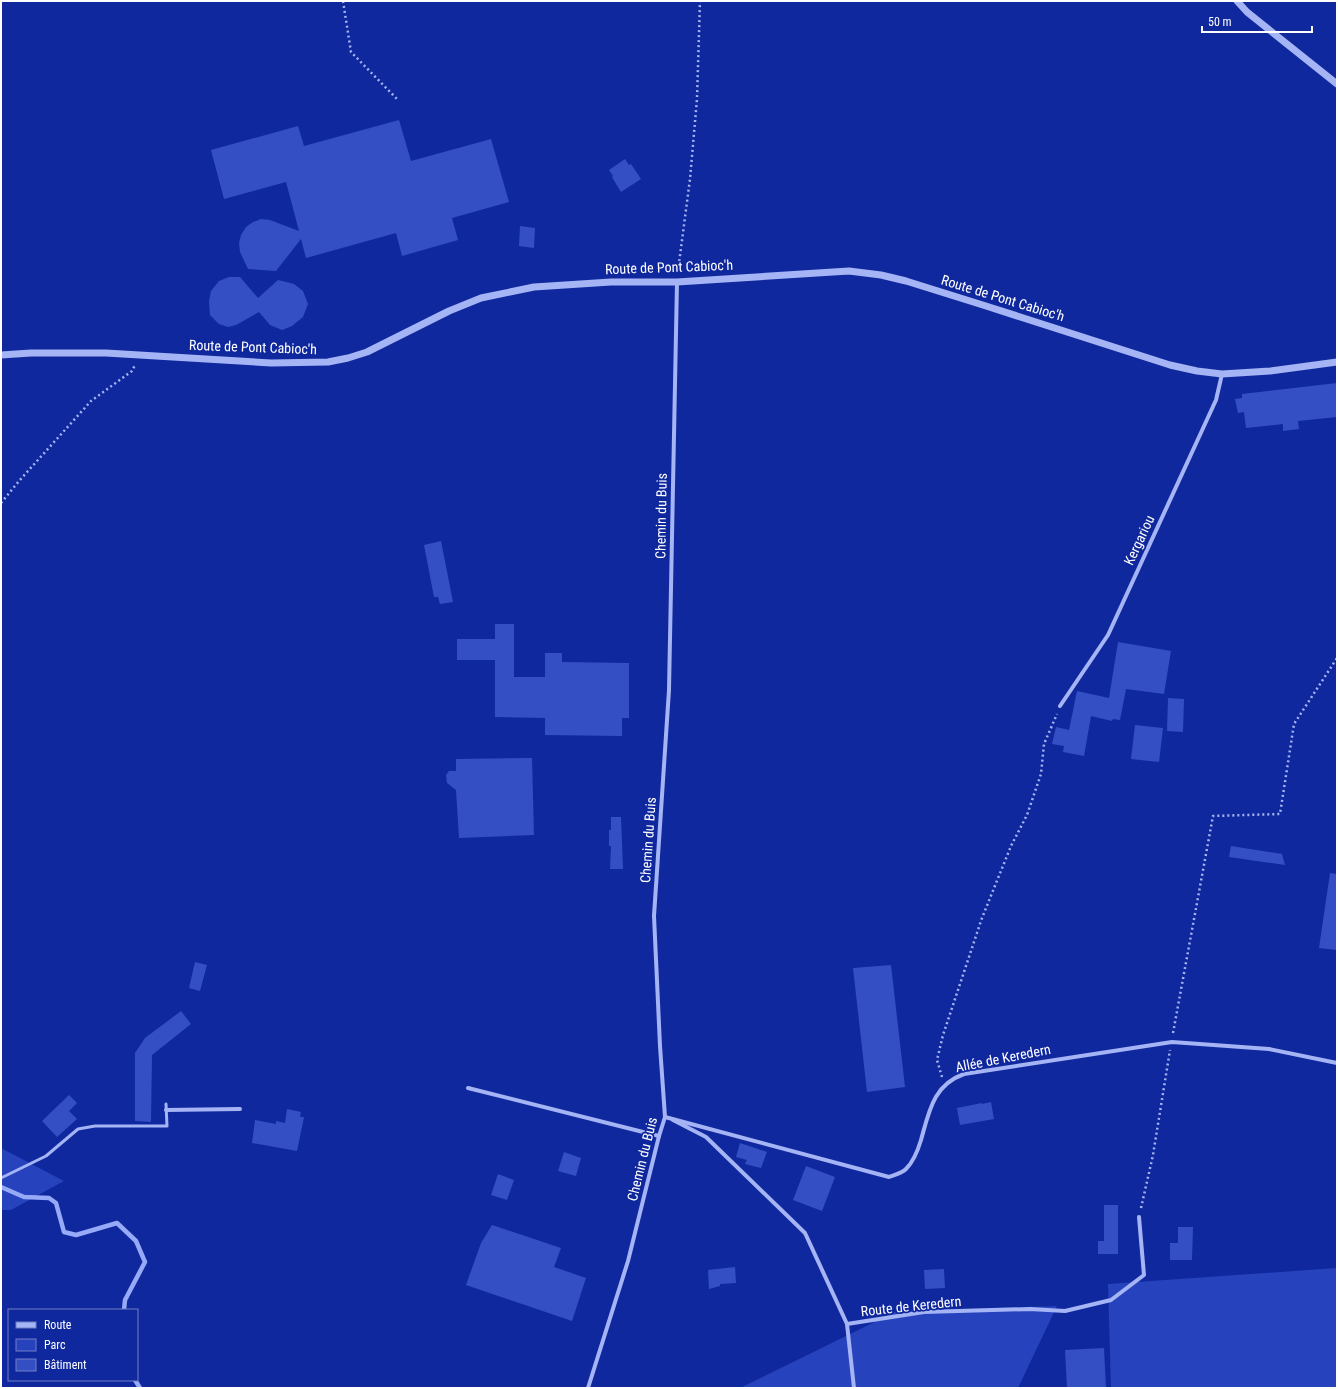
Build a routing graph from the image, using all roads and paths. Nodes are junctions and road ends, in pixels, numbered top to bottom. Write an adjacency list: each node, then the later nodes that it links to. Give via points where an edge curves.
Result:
1 (342, 1): 5 (path, via 352,52)
2 (700, 1): 6 (path, via 697,99)
3 (1236, 1): 4 (street)
4 (1337, 84)
5 (397, 98)
6 (677, 282): 7 (street, Route de Pont Cabioc'h, via 611,282 534,287 481,298 449,310 367,352 328,362 271,364); 10 (street, Route de Pont Cabioc'h, via 849,271 881,275 1170,365); 21 (street, Chemin du Buis, via 669,690 654,916)
7 (138, 354): 8 (street, Route de Pont Cabioc'h); 11 (path, via 132,371 91,401)
8 (1, 355)
9 (1337, 362): 10 (street, Route de Pont Cabioc'h)
10 (1222, 374): 13 (street, Kergariou, via 1216,400 1108,635)
11 (1, 504)
12 (1337, 658): 14 (path, via 1294,724 1280,814 1213,816)
13 (1060, 706): 16 (path, via 1044,744 1041,774 1027,815 1011,846 982,918 942,1035 937,1060)
14 (1172, 1042): 15 (street, Allée de Keredern, via 1269,1049); 16 (street, Allée de Keredern, via 964,1074); 24 (path, via 1153,1155)
15 (1337, 1063)
16 (944, 1085): 21 (street, Allée de Keredern, via 930,1108 917,1154 905,1170 889,1177)
17 (468, 1088): 22 (street)
18 (166, 1104): 20 (lane)
19 (240, 1109): 20 (street)
20 (166, 1110): 23 (lane, via 167,1126 94,1126 78,1129 46,1156)
21 (665, 1117): 22 (street, Chemin du Buis); 25 (street, Route de Keredern, via 706,1137 805,1233)
22 (658, 1136): 26 (street, Chemin du Buis, via 628,1261)
23 (1, 1178)
24 (1139, 1216): 25 (street, Route de Keredern, via 1144,1275 1111,1300 1065,1310 924,1312)
25 (847, 1324): 27 (street)
26 (588, 1388)
27 (854, 1388)

